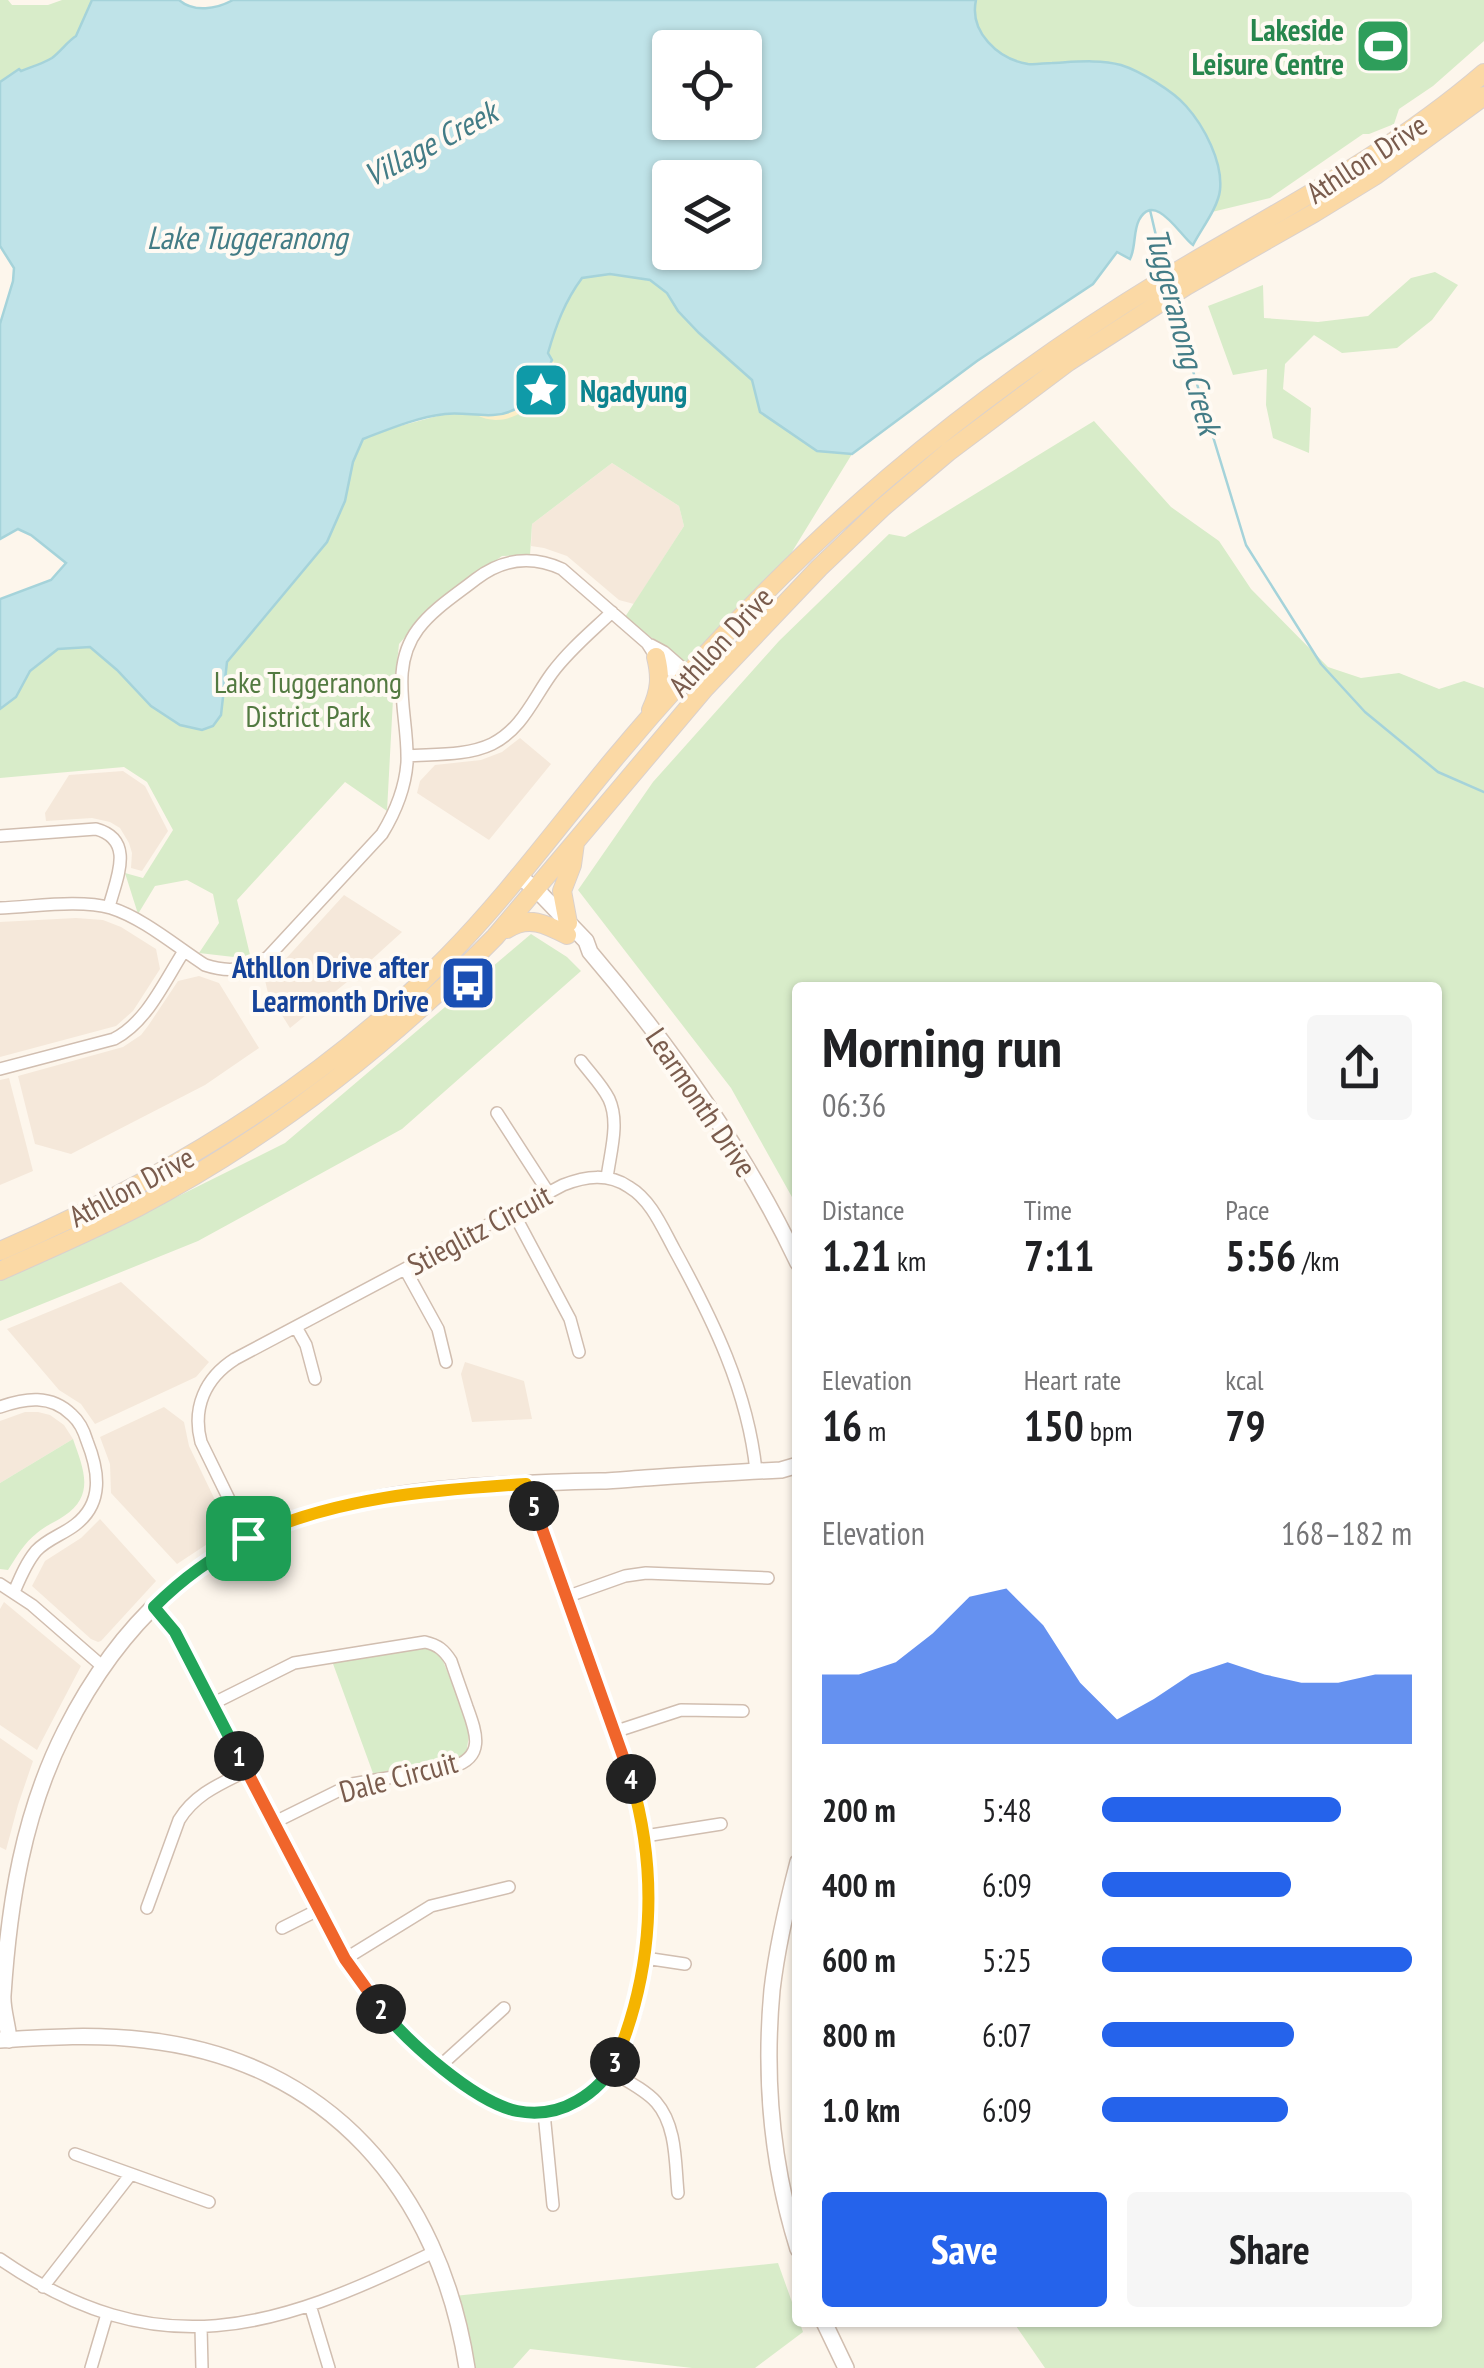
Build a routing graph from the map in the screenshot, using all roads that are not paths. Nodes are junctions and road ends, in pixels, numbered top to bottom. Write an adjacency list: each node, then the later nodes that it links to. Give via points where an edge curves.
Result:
1 (1484, 73): 3 (main road, Athllon Drive, via 1370,158 1188,264)
2 (1484, 96): 3 (main road, Athllon Drive, via 1376,175 1186,286)
3 (1160, 292): 6 (main road, Athllon Drive, via 1023,373 890,476); 7 (main road, Athllon Drive, via 882,507)
4 (612, 612): 5 (street); 9 (street, via 496,742 471,751); 9 (street, via 548,562 514,561 481,575 428,618 408,646 401,671)
5 (651, 650): 6 (street, via 664,652); 8 (main road, via 661,676)
6 (685, 676): 7 (street); 8 (main road, Athllon Drive)
7 (702, 692): 11 (main road, Athllon Drive)
8 (644, 724): 12 (main road, Athllon Drive)
9 (407, 756): 18 (street, via 401,796 382,834 268,957 225,971)
10 (0, 836): 14 (street, via 106,831 120,853)
11 (575, 842): 13 (main road, Athllon Drive); 16 (main road, via 562,891)
12 (518, 876): 13 (street, Learmonth Drive); 25 (main road, Athllon Drive, via 446,958 302,1082 148,1181)
13 (533, 892): 16 (street, Learmonth Drive); 17 (main road, Athllon Drive)
14 (109, 907): 15 (street); 18 (street)
15 (0, 908)
16 (567, 929): 17 (main road, via 526,920); 26 (street, Learmonth Drive, via 645,1018 710,1108)
17 (495, 936): 28 (main road, Athllon Drive, via 388,1037 255,1137 138,1207)
18 (184, 951): 20 (street, via 125,1034)
19 (581, 1061): 22 (street, via 614,1116)
20 (0, 1069)
21 (497, 1113): 23 (street)
22 (606, 1178): 23 (street, Stieglitz Circuit, via 578,1179); 35 (street, via 641,1196 683,1265 733,1372)
23 (548, 1192): 24 (street, Stieglitz Circuit)
24 (512, 1212): 27 (street, Stieglitz Circuit); 30 (street, via 570,1319)
25 (0, 1251)
26 (792, 1252)
27 (405, 1268): 29 (street, Stieglitz Circuit); 31 (street, via 438,1330)
28 (0, 1270)
29 (296, 1327): 32 (street); 37 (street, Stieglitz Circuit, via 226,1365 197,1412 201,1442)
30 (578, 1352)
31 (446, 1362)
32 (316, 1379)
33 (0, 1407): 40 (street, via 30,1398 70,1412 82,1428 98,1480 88,1513 37,1550)
34 (792, 1469): 35 (street)
35 (756, 1471): 36 (street)
36 (526, 1484): 37 (street, via 368,1500); 41 (street)
37 (248, 1538): 42 (street, via 178,1582)
38 (768, 1578): 41 (street, via 646,1573)
39 (0, 1584): 40 (street)
40 (14, 1592): 43 (street)
41 (566, 1597): 46 (street)
42 (154, 1607): 43 (street); 44 (street, via 175,1632)
43 (102, 1666): 59 (street, via 54,1752 33,1807)
44 (212, 1704): 47 (street); 48 (street, Dale Circuit, via 311,1659 425,1642 451,1661 476,1733 470,1757 452,1767 352,1784)
45 (743, 1711): 46 (street, via 682,1710)
46 (614, 1732): 50 (street)
47 (246, 1770): 48 (street); 53 (street, via 187,1808)
48 (273, 1823): 54 (street)
49 (721, 1824): 50 (street)
50 (645, 1836): 56 (street)
51 (509, 1887): 57 (street, via 431,1906)
52 (792, 1891): 70 (street, via 774,1978 769,2054 775,2144)
53 (147, 1908)
54 (318, 1910): 55 (street); 57 (street)
55 (282, 1928)
56 (646, 1958): 58 (street); 63 (street)
57 (345, 1959): 62 (street, via 388,2017)
58 (685, 1964)
59 (2, 1967): 61 (street)
60 (504, 2008): 62 (street)
61 (5, 2040): 71 (street, via 145,2040 266,2072 325,2110 374,2155 408,2200)
62 (440, 2066): 64 (street, via 498,2105)
63 (610, 2071): 64 (street, via 580,2100); 67 (street, via 653,2099 666,2117)
64 (544, 2113): 69 (street)
65 (75, 2154): 66 (street)
66 (131, 2174): 68 (street); 73 (street)
67 (678, 2193)
68 (209, 2202)
69 (552, 2205)
70 (792, 2232)
71 (434, 2252): 74 (street); 81 (street)
72 (0, 2260): 73 (street)
73 (43, 2287): 75 (street)
74 (310, 2306): 76 (street); 80 (street)
75 (107, 2314): 76 (street); 78 (street)
76 (201, 2327): 79 (street)
77 (826, 2327): 82 (street)
78 (91, 2368)
79 (202, 2368)
80 (329, 2368)
81 (466, 2368)
82 (846, 2368)

